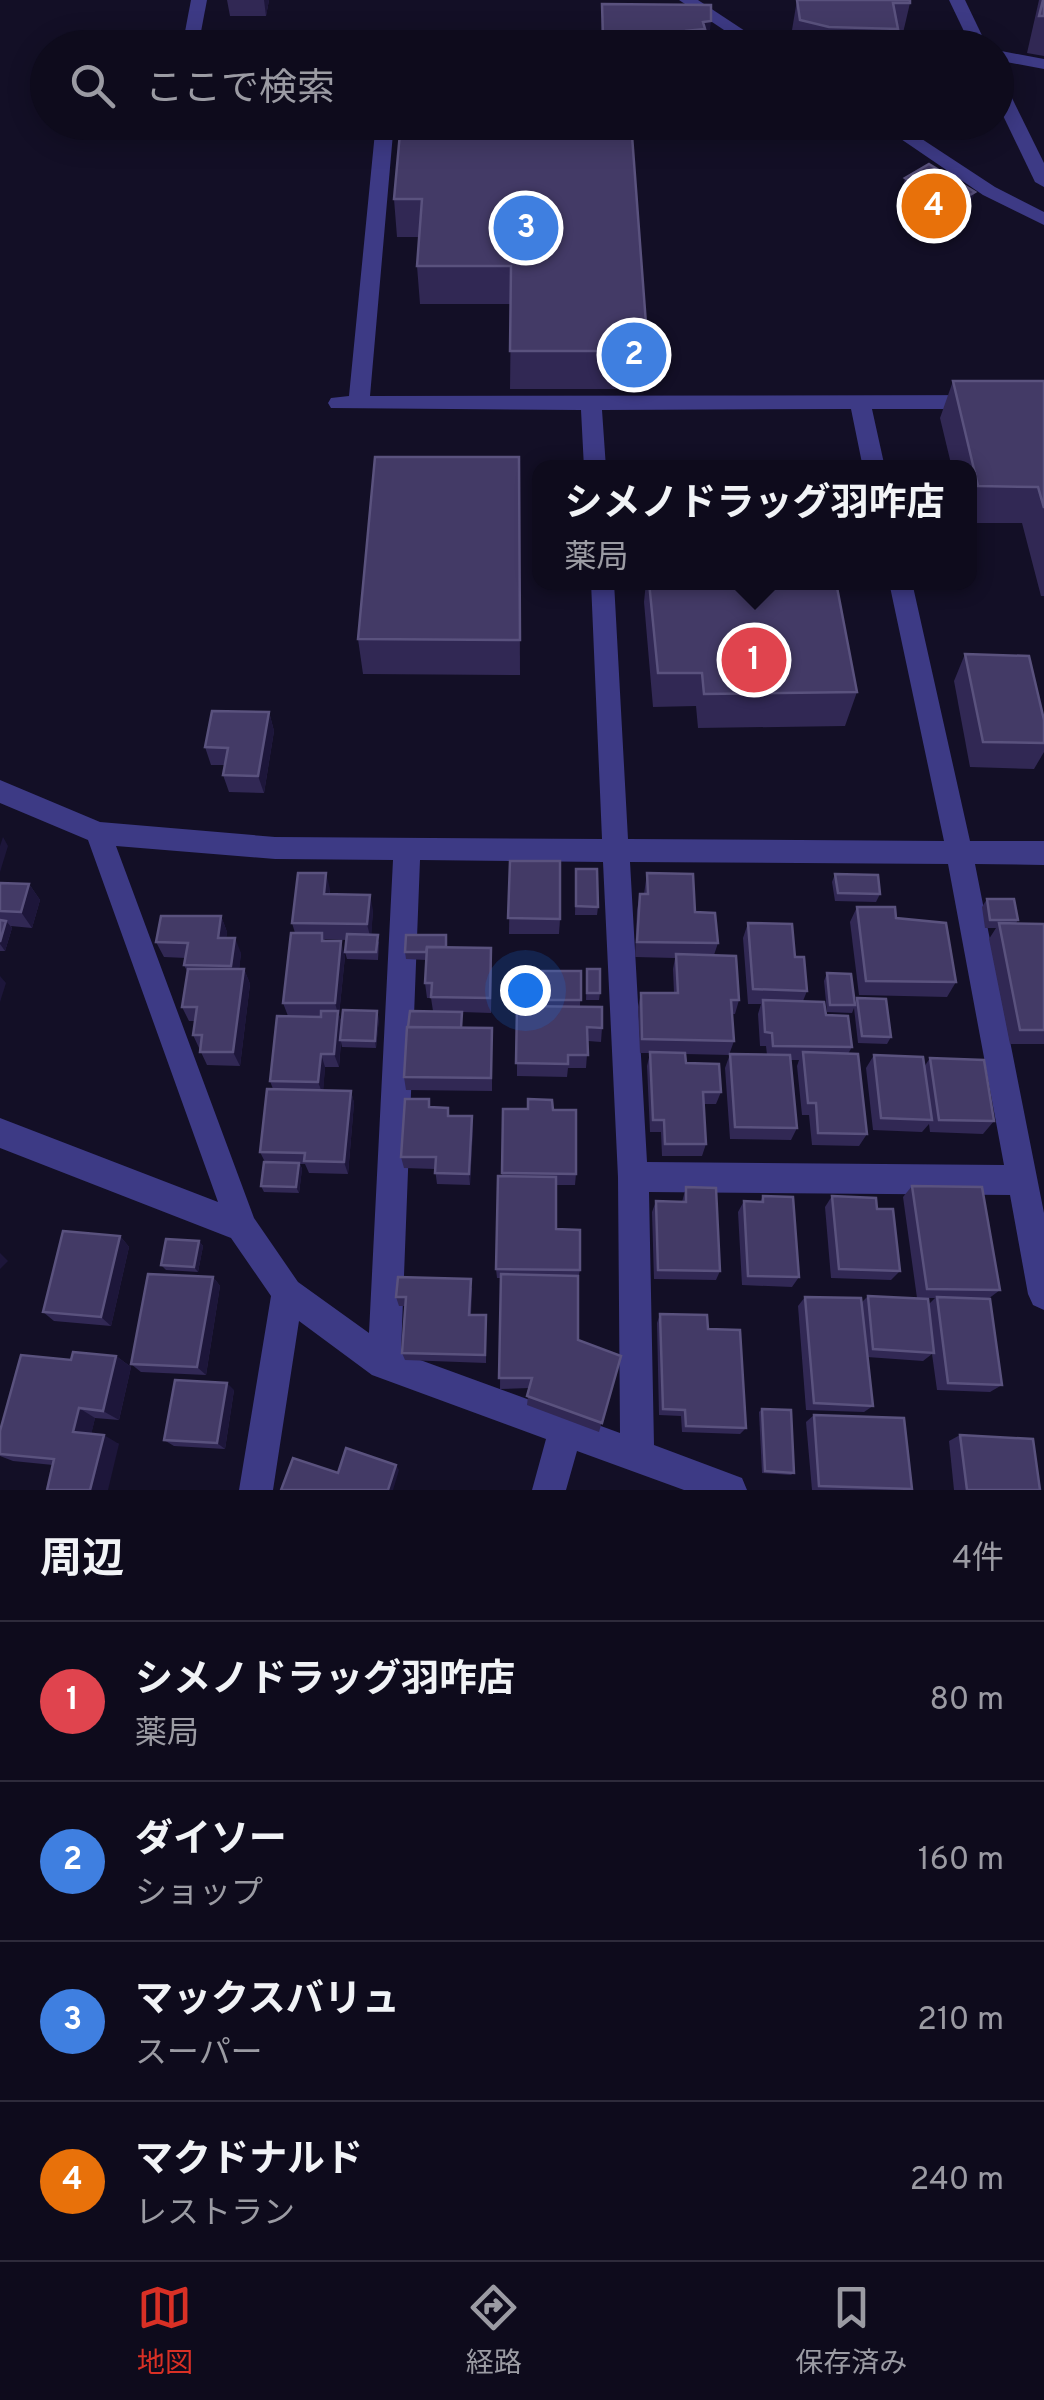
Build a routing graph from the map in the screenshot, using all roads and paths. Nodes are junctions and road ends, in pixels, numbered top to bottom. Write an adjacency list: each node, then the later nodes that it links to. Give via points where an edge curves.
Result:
1 (199, 0): 4 (street)
2 (687, 0): 5 (street)
3 (957, 0): 6 (street)
4 (193, 30)
5 (734, 30)
6 (971, 30)
7 (1014, 58): 8 (street)
8 (1044, 64)
9 (1014, 120): 12 (street)
10 (383, 140): 16 (street, via 349,403)
11 (911, 140): 13 (street)
12 (1044, 182)
13 (1044, 219)
14 (860, 401): 15 (street); 16 (street); 18 (street)
15 (1044, 402)
16 (591, 405): 17 (street)
17 (594, 460)
18 (872, 460)
19 (602, 590): 24 (street)
20 (902, 590): 25 (street)
21 (0, 791): 22 (street)
22 (98, 834): 23 (street, via 275,848); 30 (street)
23 (407, 848): 24 (street); 33 (street)
24 (618, 848): 25 (street); 28 (street)
25 (959, 850): 26 (street); 29 (street)
26 (1044, 852)
27 (0, 1133): 30 (street)
28 (633, 1178): 29 (street); 35 (street)
29 (1022, 1180): 32 (street)
30 (242, 1227): 31 (street)
31 (287, 1292): 33 (street); 36 (street)
32 (1044, 1294)
33 (384, 1364): 34 (street)
34 (565, 1433): 35 (street); 37 (street)
35 (636, 1453): 38 (street)
36 (256, 1490)
37 (549, 1490)
38 (730, 1490)

